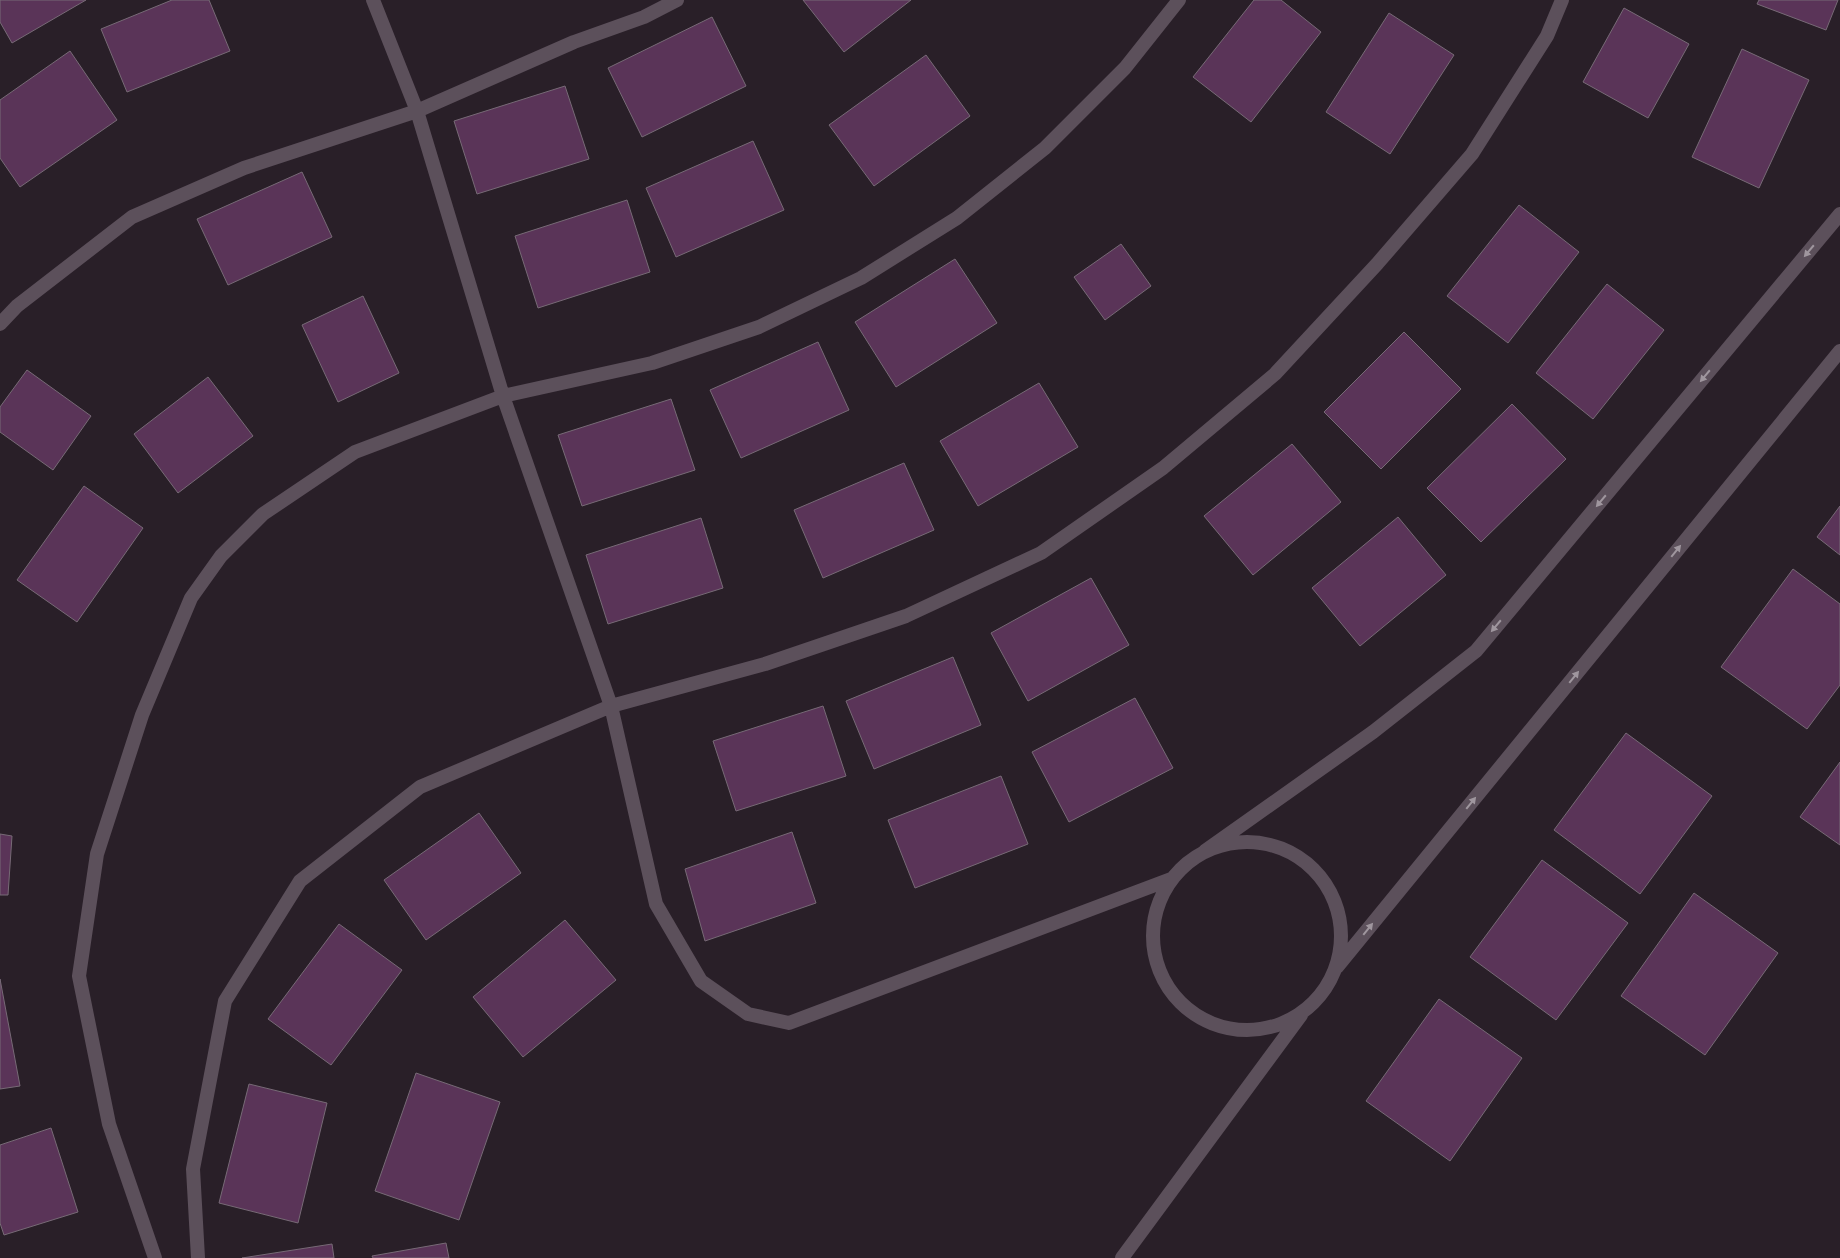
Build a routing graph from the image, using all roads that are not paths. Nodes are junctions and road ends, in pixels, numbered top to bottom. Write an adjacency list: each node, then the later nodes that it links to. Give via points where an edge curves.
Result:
1 (373, 0): 5 (street)
2 (677, 0): 5 (street)
3 (1179, 0): 9 (street, via 1125,68 1045,148 957,218 861,278 759,327 652,363)
4 (1562, 0): 10 (street, via 1547,36 1472,154 1377,264 1275,374 1163,468 1040,553 906,616 765,664)
5 (417, 111): 7 (street, via 244,168 132,217 17,306); 9 (street)
6 (1840, 214): 11 (street, one-way to 11, via 1476,651 1373,732)
7 (0, 324)
8 (1840, 351): 13 (street, one-way to 8)
9 (503, 396): 10 (street); 15 (street, via 355,452 264,514 221,556 191,598 142,715 97,854 79,976 109,1124)
10 (611, 706): 12 (street, via 656,904 701,981 748,1014 789,1023); 16 (street, via 420,787 300,881 226,1000 193,1169)
11 (1205, 851): 12 (street); 13 (street, via 1236,842 1267,844 1297,855 1321,877 1336,904 1342,935)
12 (1171, 879): 14 (street, via 1157,906 1152,935 1156,964 1170,991 1190,1012 1216,1026 1246,1032 1275,1027)
13 (1337, 967): 14 (street, via 1324,993)
14 (1302, 1014): 17 (street)
15 (155, 1258)
16 (198, 1258)
17 (1122, 1258)

